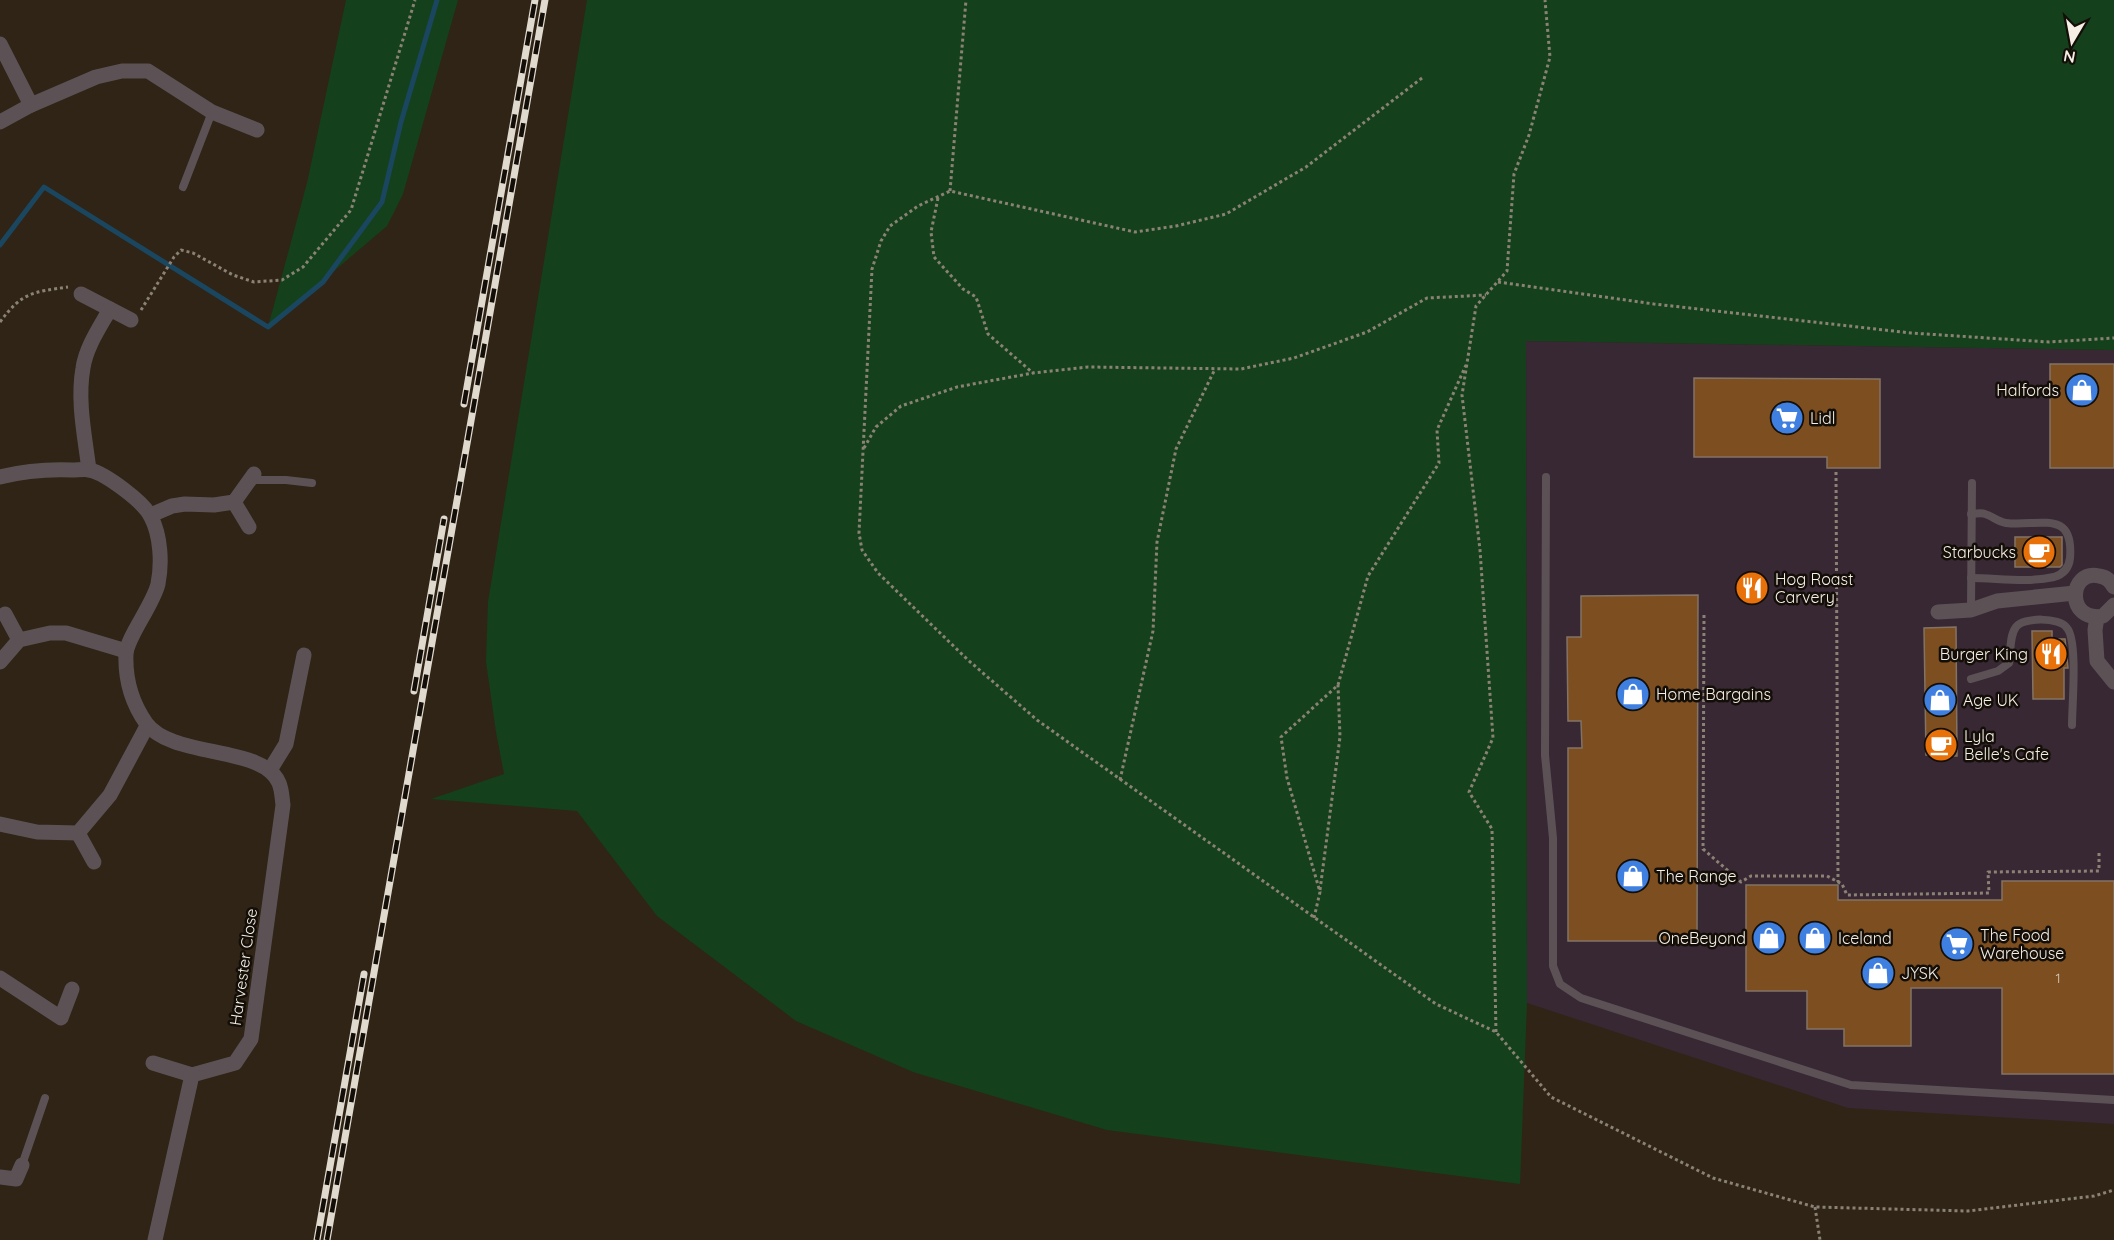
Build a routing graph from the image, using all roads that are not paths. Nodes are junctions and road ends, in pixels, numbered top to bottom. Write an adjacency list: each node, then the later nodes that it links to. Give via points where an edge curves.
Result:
1 (0, 44): 2 (street)
2 (30, 105): 3 (street, via 96,77 148,71); 4 (street)
3 (212, 112): 5 (street); 6 (lane)
4 (0, 122)
5 (257, 130)
6 (183, 187)
7 (81, 294): 8 (street)
8 (110, 309): 9 (street); 10 (street, via 83,366 80,400)
9 (131, 320)
10 (89, 470): 11 (street, via 40,469); 18 (street, via 109,478)
11 (0, 477)
12 (252, 477): 14 (lane); 16 (street)
13 (1546, 477): 45 (lane, via 1545,755 1553,838 1553,966 1560,984 1581,998 1851,1085)
14 (312, 483)
15 (1972, 483): 17 (lane)
16 (234, 502): 18 (street, via 184,504); 19 (street)
17 (1971, 514): 20 (lane); 20 (lane, via 1984,513 2003,523 2063,526 2071,546 2070,564 2065,572 2054,577)
18 (151, 515): 29 (street, via 159,551 158,581 154,597)
19 (249, 527)
20 (1971, 578): 24 (lane)
21 (2114, 587): 22 (street, via 2102,576 2090,576 2080,582)
22 (2075, 593): 24 (street, via 1997,601); 27 (street, via 2083,613)
23 (2114, 605): 27 (street)
24 (1971, 610): 25 (street)
25 (1938, 612)
26 (5, 614): 28 (street)
27 (2097, 617): 33 (street, via 2097,661)
28 (19, 640): 29 (street, via 66,633); 31 (street)
29 (126, 651): 35 (street, via 128,684)
30 (304, 655): 36 (street, via 286,744)
31 (0, 662)
32 (1971, 679): 34 (lane, via 1998,672 2009,663 2016,626 2025,621 2055,620 2067,627 2073,643)
33 (2114, 682)
34 (2072, 725)
35 (147, 726): 36 (street, via 169,740 254,762); 38 (street, via 110,795)
36 (270, 770): 43 (street, Harvester Close, via 279,782 283,805 251,1039 235,1063)
37 (0, 824): 38 (street, via 37,832)
38 (78, 833): 39 (street)
39 (94, 862)
40 (0, 978): 41 (street, via 61,1018)
41 (72, 989)
42 (153, 1063): 43 (street)
43 (192, 1075): 48 (street)
44 (45, 1098): 46 (lane)
45 (2114, 1100)
46 (22, 1165): 47 (street, via 16,1179)
47 (0, 1177)
48 (155, 1240)

